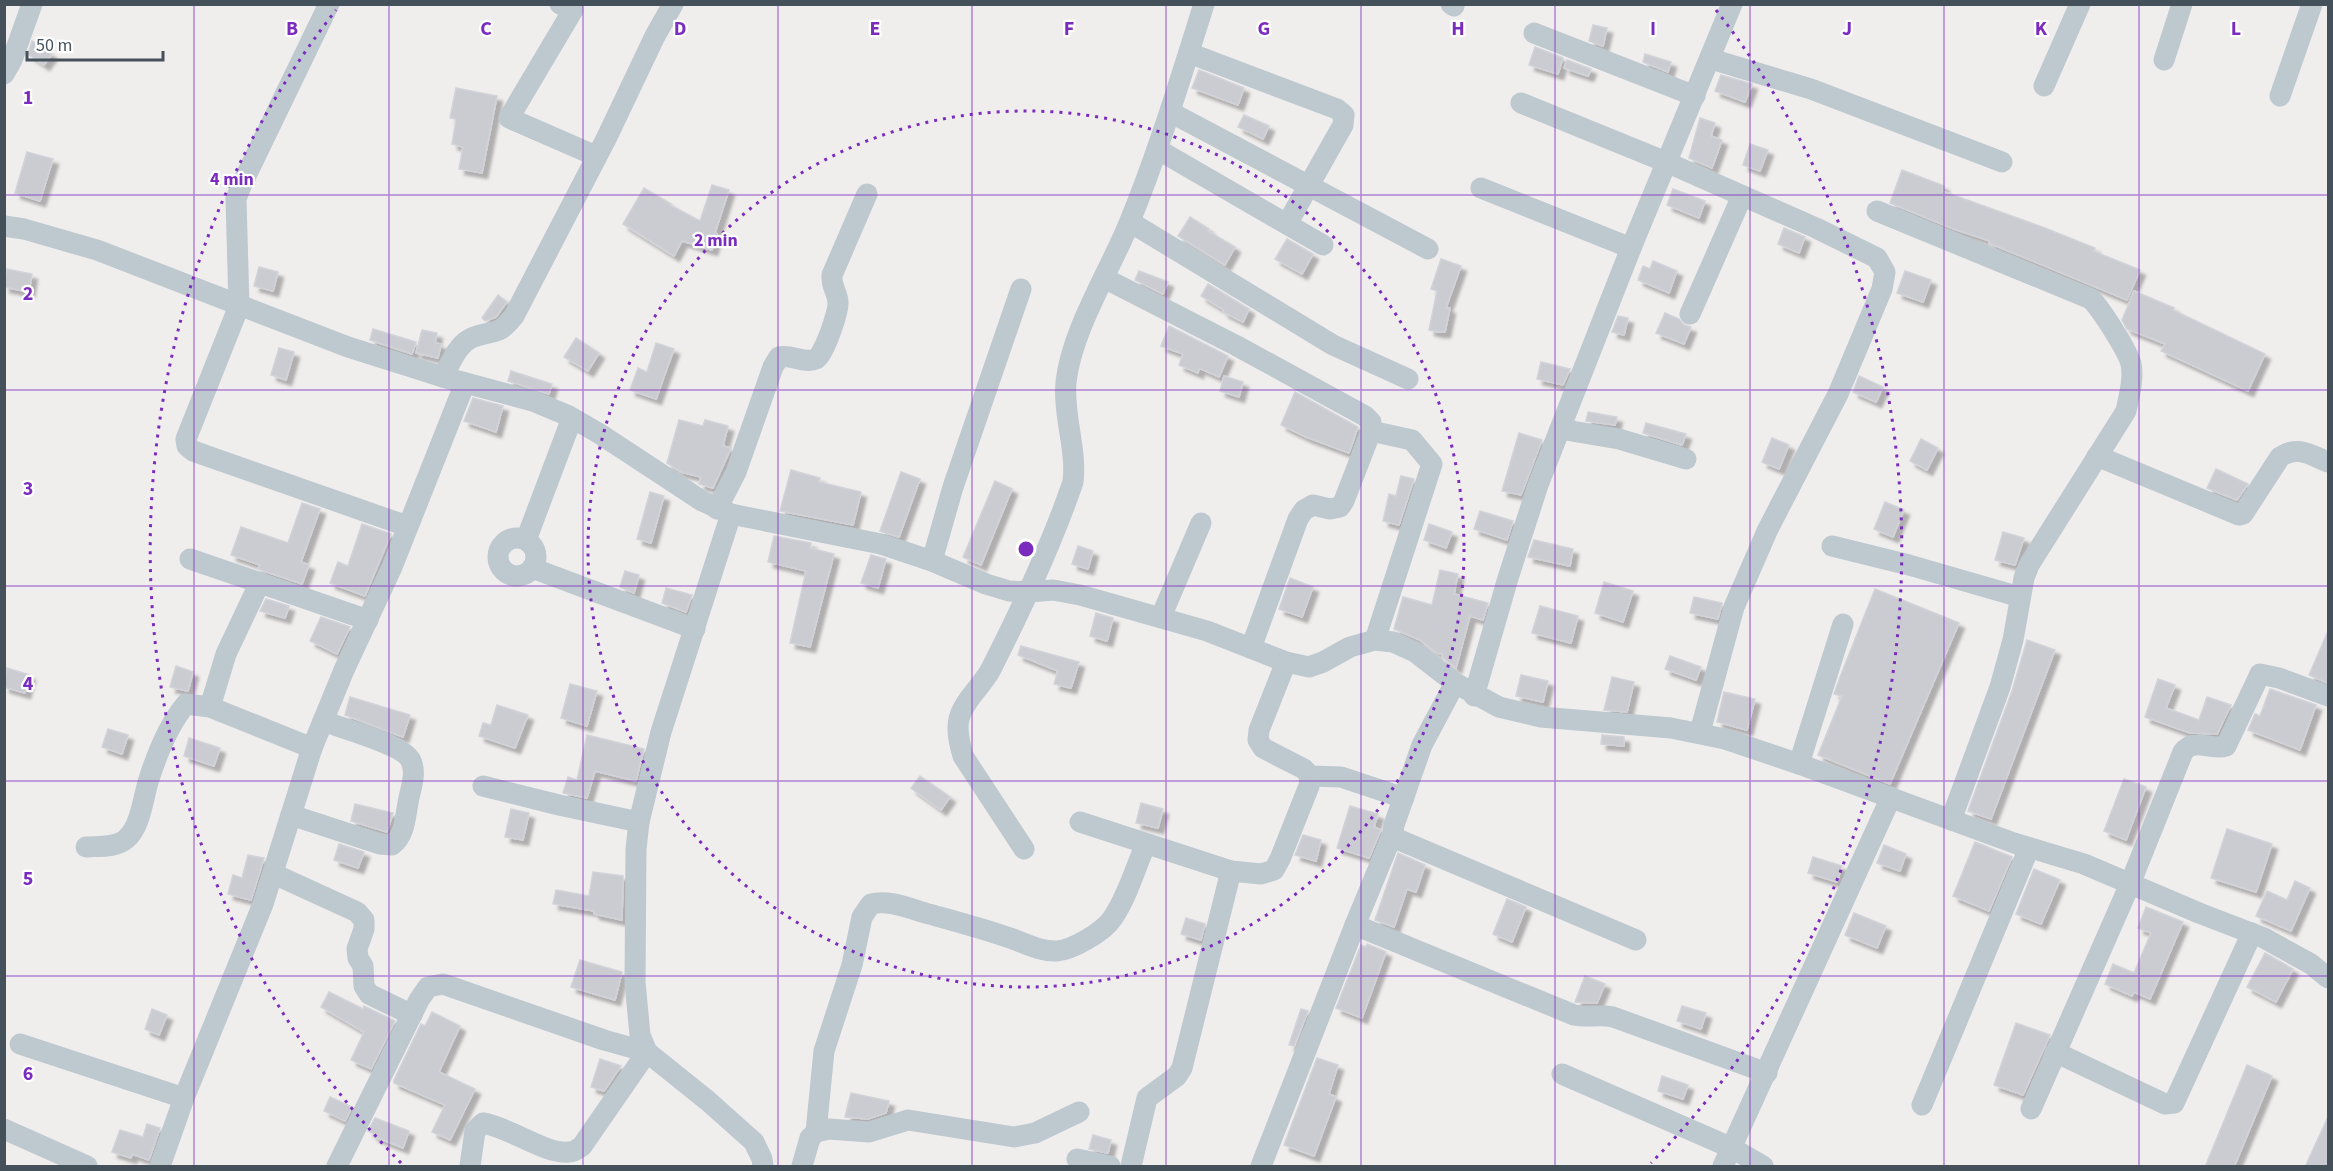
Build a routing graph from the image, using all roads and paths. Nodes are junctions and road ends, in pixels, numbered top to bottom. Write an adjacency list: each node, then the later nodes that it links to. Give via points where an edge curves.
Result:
1 (32, 4): 14 (street)
2 (329, 4): 37 (street, via 236,199)
3 (560, 4): 21 (street, via 573,10 509,118)
4 (673, 4): 21 (street)
5 (1204, 4): 11 (street)
6 (1732, 4): 12 (street)
7 (2080, 4): 15 (street)
8 (2182, 4): 13 (street)
9 (2312, 4): 17 (street)
10 (1534, 33): 16 (street)
11 (1189, 53): 19 (street); 24 (street, via 1344,115 1343,125)
12 (1711, 59): 16 (street); 23 (street, via 1811,89)
13 (2164, 60)
14 (4, 74)
15 (2044, 86)
16 (1695, 96): 22 (street)
17 (2280, 96)
18 (1521, 103): 22 (street)
19 (1170, 112): 20 (street); 24 (street)
20 (1157, 149): 29 (street); 30 (street)
21 (596, 156): 39 (street, via 514,316 503,330 472,337 459,348)
22 (1666, 162): 27 (street); 33 (street)
23 (2002, 162)
24 (1310, 187): 30 (street); 34 (street)
25 (1481, 188): 33 (street)
26 (867, 194): 48 (street, via 832,275 831,285 839,306 822,353 807,360 779,357)
27 (1742, 196): 38 (street); 71 (street, via 1877,258 1885,272 1882,289 1838,394 1768,529 1734,607)
28 (1877, 212): 45 (street, via 2091,299 2101,309 2131,363 2126,411)
29 (1130, 222): 35 (street); 40 (street, via 1333,345)
30 (1287, 224): 32 (street)
31 (4, 226): 37 (street, via 96,250)
32 (1323, 245)
33 (1631, 248): 43 (street)
34 (1428, 249)
35 (1104, 278): 44 (street, via 1365,416 1371,422); 57 (street, via 1080,332 1066,383 1076,465 1074,482)
36 (1021, 289): 54 (street)
37 (239, 306): 39 (street); 50 (street, via 186,439 187,446)
38 (1690, 314)
39 (442, 377): 41 (street)
40 (1408, 379)
41 (465, 383): 42 (street, via 533,401); 50 (street)
42 (572, 418): 48 (street); 51 (street)
43 (1560, 429): 46 (street, via 1619,439); 67 (street, via 1508,578)
44 (1371, 432): 63 (street, via 1412,440 1432,464); 64 (street, via 1340,507 1313,505 1298,519)
45 (2097, 456): 47 (street, via 2239,515 2288,451 2299,450); 58 (street, via 2035,553)
46 (1686, 459)
47 (2328, 462)
48 (724, 511): 54 (street, via 881,544); 62 (street)
49 (1201, 522): 59 (street)
50 (407, 526): 60 (street)
51 (526, 540): 55 (street, via 535,550); 55 (street, via 514,538 504,544 499,560 505,570 516,575)
52 (1832, 546): 58 (street)
53 (190, 559): 56 (street)
54 (932, 561): 57 (street, via 986,585)
55 (532, 568): 62 (street)
56 (260, 582): 60 (street); 69 (street, via 226,654)
57 (1029, 592): 59 (street, via 1053,590 1080,595); 86 (street, via 984,682 959,719 963,756)
58 (2020, 597): 79 (street, via 2000,687)
59 (1161, 617): 64 (street)
60 (368, 620): 70 (street)
61 (1843, 624): 73 (street)
62 (695, 629): 80 (street, via 661,732)
63 (1375, 640): 65 (street, via 1309,667); 66 (street, via 1393,642 1415,652)
64 (1251, 648): 65 (street)
65 (1286, 662): 74 (street, via 1258,741 1263,748 1304,768)
66 (1455, 684): 67 (street); 77 (street, via 1422,745)
67 (1474, 696): 71 (street, via 1499,707 1541,717)
68 (2328, 696): 89 (street, via 2260,674 2229,743 2221,748 2193,744 2183,752)
69 (210, 707): 72 (street); 84 (street, via 186,704 180,711 156,757 136,826 127,839 115,845)
70 (323, 721): 72 (street); 78 (street, via 400,750 411,759 414,771 404,828 392,845 380,844)
71 (1700, 732): 73 (street)
72 (312, 748): 78 (street)
73 (1799, 764): 76 (street)
74 (1310, 776): 77 (street, via 1341,777); 87 (street, via 1274,870 1261,874)
75 (483, 786): 80 (street)
76 (1891, 797): 79 (street); 98 (street)
77 (1404, 798): 82 (street)
78 (291, 815): 88 (street)
79 (1951, 820): 85 (street)
80 (639, 822): 96 (street, via 635,982 640,1035)
81 (1080, 822): 83 (street)
82 (1393, 833): 90 (street); 92 (street, via 1397,839)
83 (1146, 844): 87 (street); 105 (street, via 1111,921 1067,950 1041,949 915,910 879,901 871,904 862,917 852,966 824,1052)
84 (86, 847)
85 (2030, 848): 89 (street, via 2084,864); 101 (street)
86 (1024, 849)
87 (1232, 872): 115 (street, via 1182,1068 1178,1076 1147,1098)
88 (274, 874): 94 (street, via 357,912 364,920 357,950 364,986 369,994); 100 (street)
89 (2130, 884): 91 (street); 97 (street)
90 (1355, 925): 98 (street, via 1574,1015 1613,1017); 116 (street)
91 (2252, 933): 93 (street, via 2311,964); 97 (street, via 2174,1103 2165,1104)
92 (1636, 940)
93 (2328, 978)
94 (412, 1015): 96 (street, via 428,987 443,984); 110 (street)
95 (20, 1044): 100 (street)
96 (647, 1052): 111 (street, via 582,1146 572,1152 556,1152 483,1122 475,1131); 112 (street, via 754,1142)
97 (2055, 1052): 102 (street)
98 (1767, 1073): 106 (street)
99 (1562, 1074): 106 (street)
100 (184, 1098): 109 (street)
101 (1922, 1105)
102 (2031, 1109)
103 (1079, 1112): 105 (street, via 1035,1133 1014,1137 908,1119 869,1132)
104 (4, 1129): 108 (street)
105 (816, 1132): 113 (street, via 810,1138)
106 (1728, 1157): 117 (street)
107 (1077, 1160): 114 (street)
108 (87, 1167)
109 (160, 1167)
110 (338, 1167)
111 (470, 1167)
112 (763, 1167)
113 (802, 1167)
114 (1110, 1167)
115 (1131, 1167)
116 (1261, 1167)
117 (1763, 1167)

